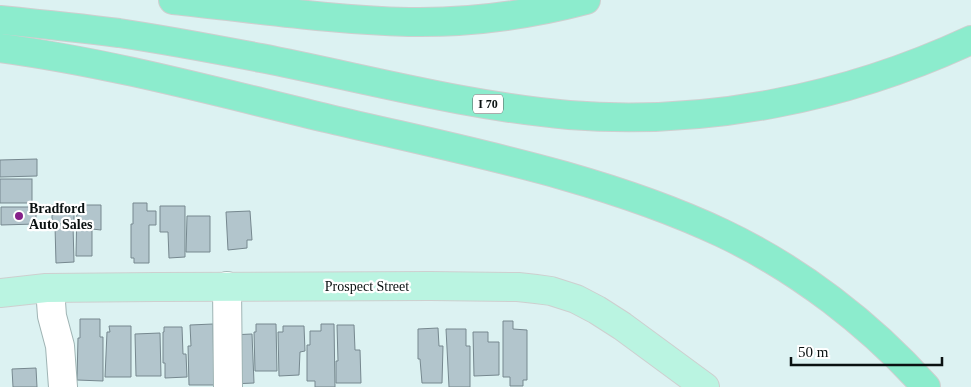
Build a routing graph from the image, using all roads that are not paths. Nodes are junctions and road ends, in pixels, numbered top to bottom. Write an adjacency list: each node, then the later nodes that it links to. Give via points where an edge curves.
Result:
1 (173, 0): 2 (highway, via 348,19 411,22 494,17)
2 (586, 0)
3 (0, 20): 4 (highway, I 70, via 119,33 190,45 514,108 570,115 615,116 713,114 803,99 874,79)
4 (971, 40)
5 (0, 48): 12 (highway, via 91,62 466,151 602,187 654,205 723,234 807,283 856,319)
6 (227, 286): 7 (main road, Prospect Street); 10 (lane); 11 (main road, Prospect Street, via 518,287 551,291 597,310)
7 (50, 288): 8 (main road, Prospect Street); 9 (lane)
8 (0, 293)
9 (63, 387)
10 (228, 387)
11 (705, 387)
12 (926, 387)

